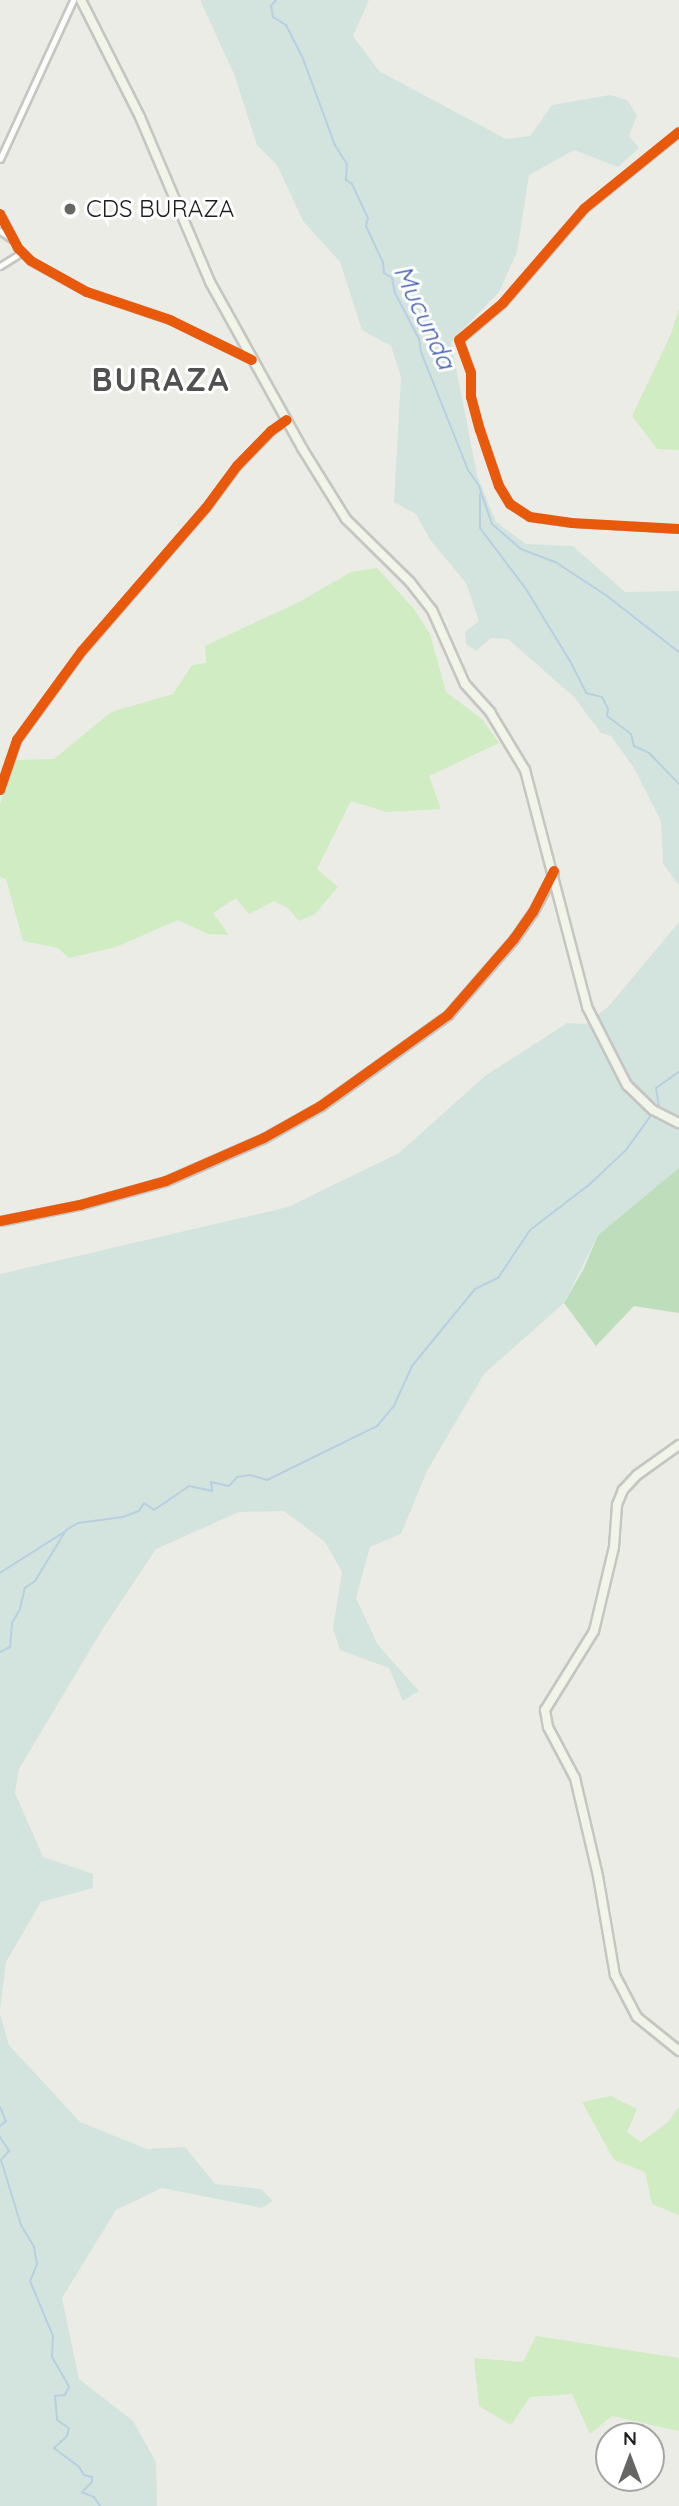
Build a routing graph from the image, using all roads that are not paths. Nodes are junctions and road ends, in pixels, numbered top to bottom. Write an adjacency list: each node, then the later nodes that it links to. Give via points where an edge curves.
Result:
1 (73, 0): 4 (street)
2 (81, 0): 10 (main road, via 140,117 195,250)
3 (679, 132): 12 (street, via 584,209 503,303 459,340 471,373 471,397 480,429 499,486 510,504 530,516 572,523)
4 (0, 159)
5 (0, 214): 7 (street)
6 (0, 231): 7 (street)
7 (14, 241): 8 (street)
8 (21, 253): 9 (street); 10 (street, via 87,292 170,320)
9 (0, 267)
10 (252, 360): 11 (main road)
11 (287, 420): 13 (street, via 248,454 82,651 17,740); 14 (main road, via 346,519 432,610 464,684 484,703 513,746 530,780)
12 (679, 528)
13 (0, 790)
14 (554, 872): 15 (main road, via 584,999 623,1080 655,1112); 16 (street, via 533,912 448,1016 321,1106 208,1165 166,1181)
15 (679, 1123)
16 (0, 1221)
17 (679, 1445): 18 (main road, via 636,1475 623,1490 594,1631 545,1710 548,1727 575,1778 615,1975 637,2017)
18 (679, 2051)

